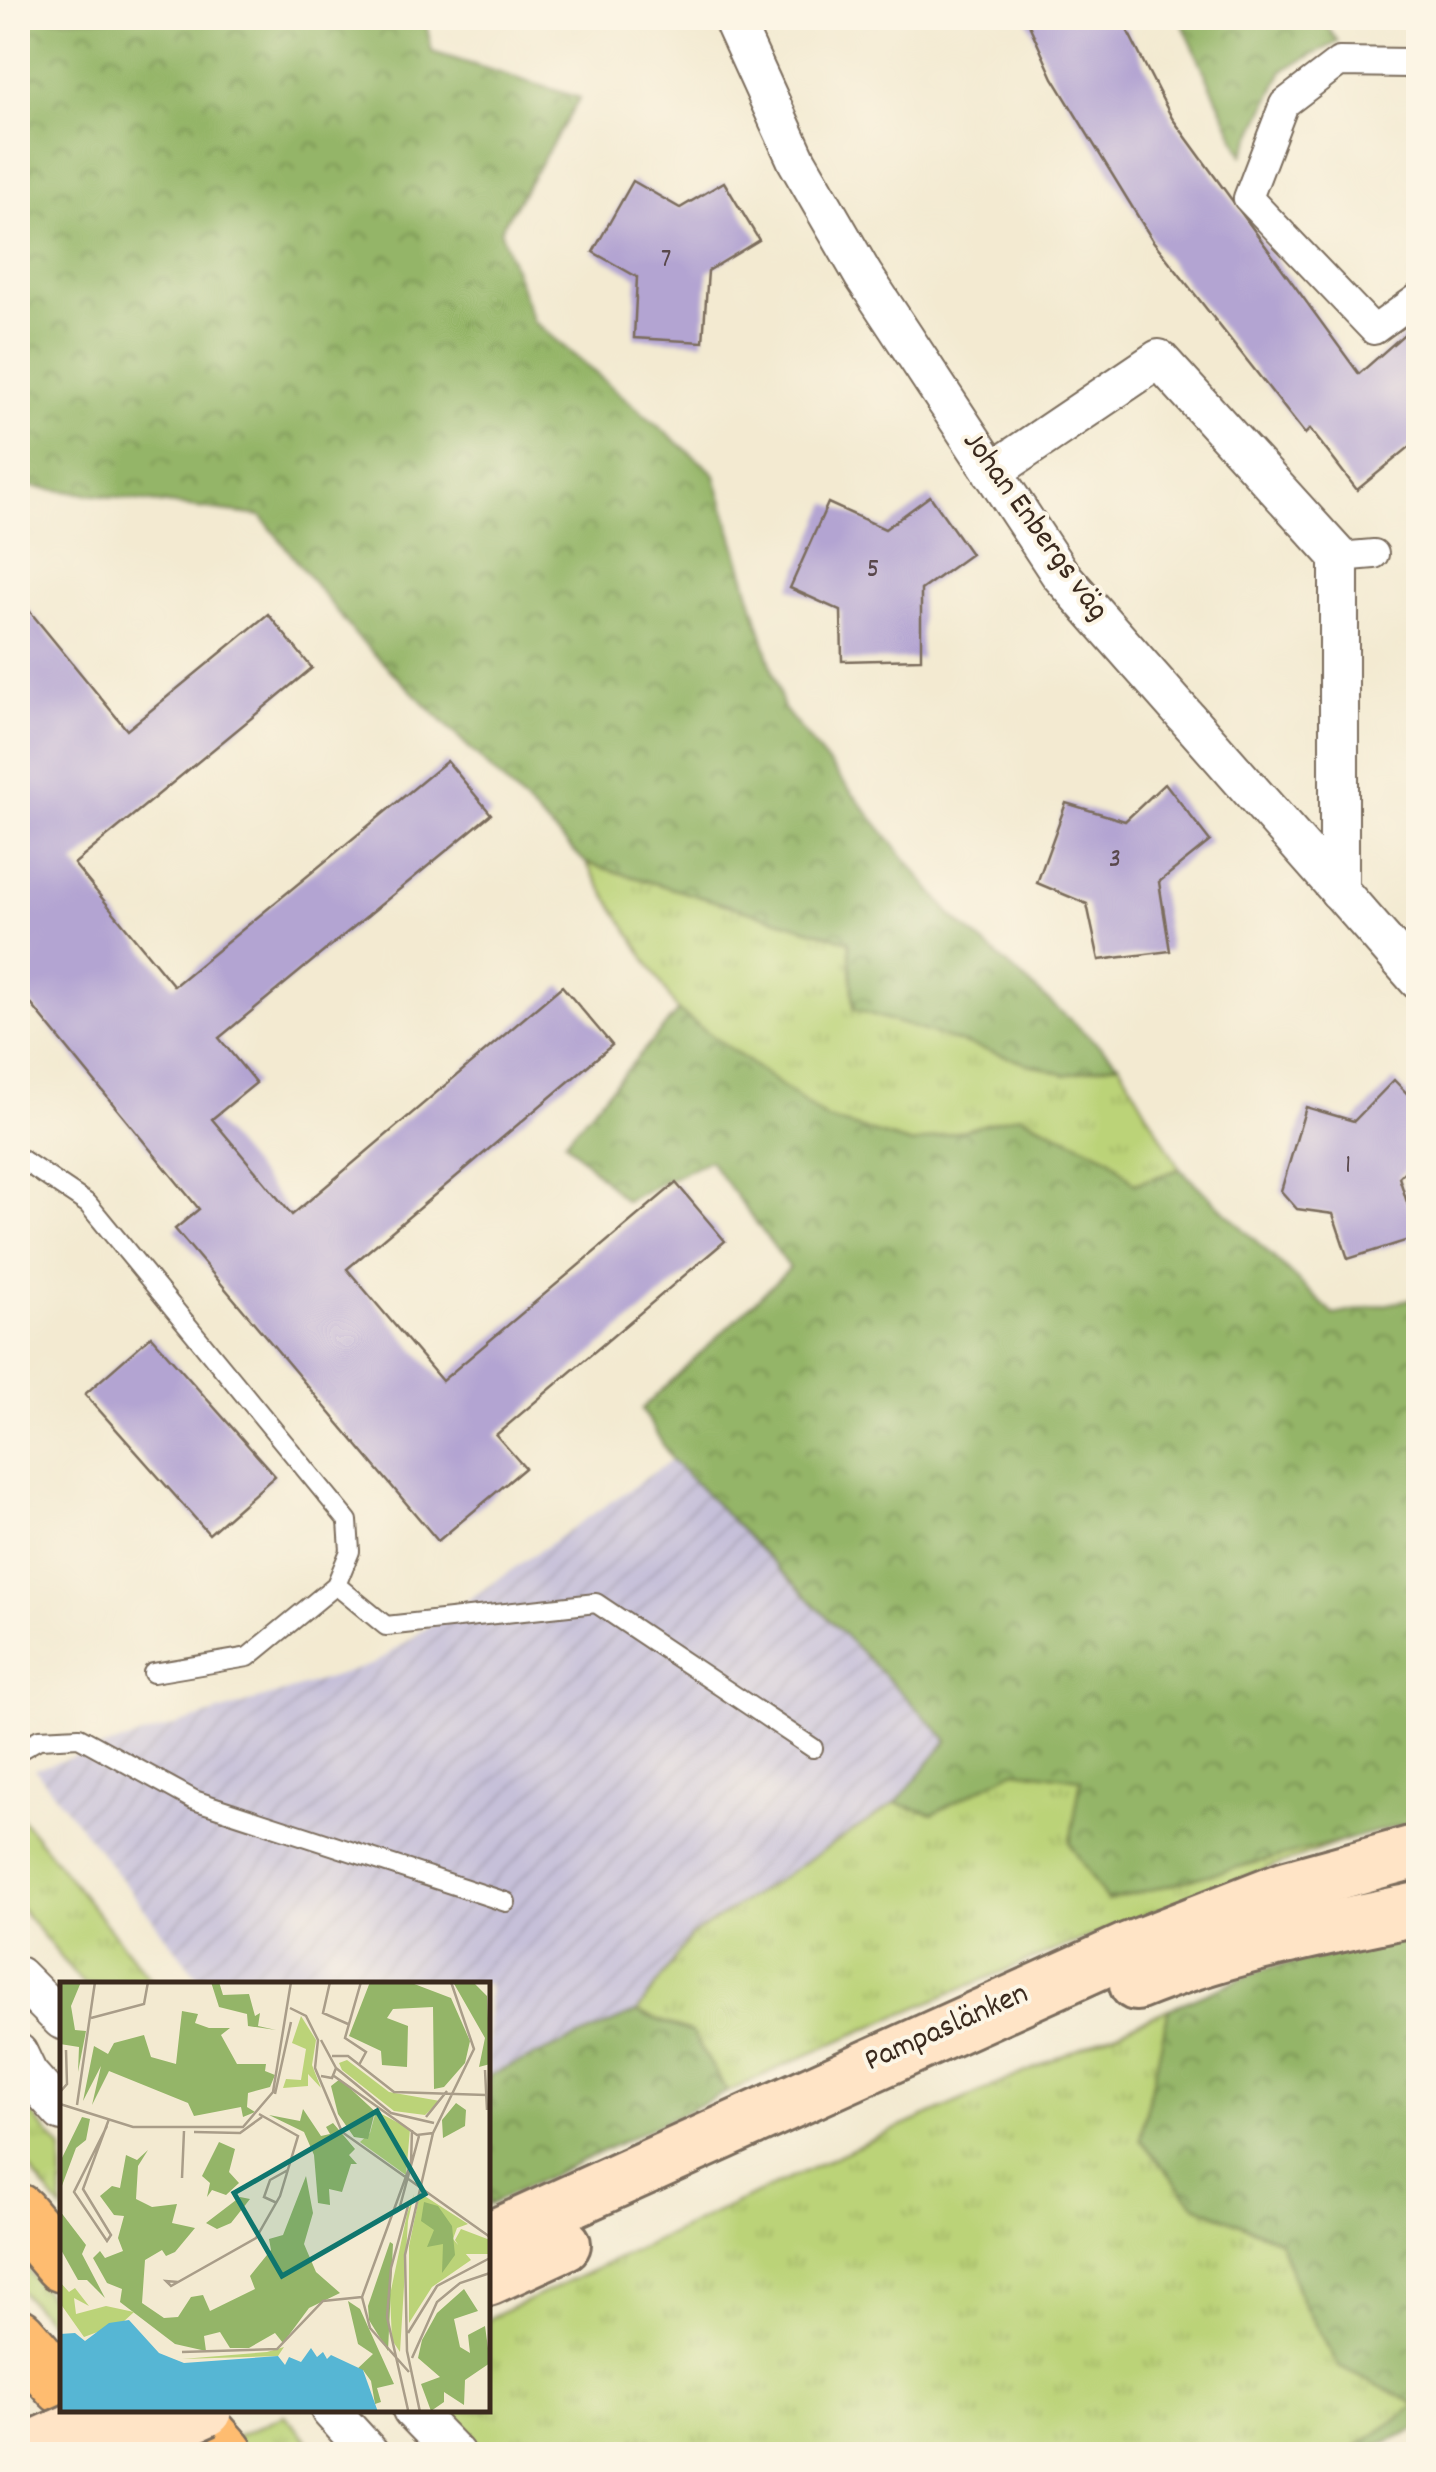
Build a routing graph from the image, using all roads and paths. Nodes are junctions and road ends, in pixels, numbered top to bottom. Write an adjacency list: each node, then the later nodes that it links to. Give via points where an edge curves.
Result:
1 (732, 18): 4 (street, Johan Enbergs väg, via 797,162)
2 (1418, 70): 3 (street, via 1410,63 1339,62 1284,104 1248,198 1374,330)
3 (1418, 298)
4 (992, 472): 5 (street, Johan Enbergs väg, via 1060,574); 5 (street, via 1159,359 1357,555)
5 (1339, 891): 6 (street, Johan Enbergs väg)
6 (1418, 980)
7 (18, 1156): 8 (lane, via 88,1204 348,1521 350,1551)
8 (336, 1585): 9 (lane, via 248,1658); 10 (lane, via 386,1626 596,1603)
9 (153, 1673)
10 (812, 1748)
11 (18, 1752): 13 (lane, via 40,1739 79,1737 194,1800)
12 (1418, 1850): 18 (main road, Pampaslänken, via 1287,1887 1129,1950)
13 (506, 1902)
14 (1418, 1909): 18 (main road, Pampaslänken, via 1181,1966)
15 (18, 1976): 16 (street)
16 (60, 2018)
17 (18, 2054): 19 (street)
18 (851, 2091): 21 (main road, Pampaslänken); 23 (main road, Pampaslänken)
19 (60, 2110)
20 (18, 2212): 22 (highway)
21 (490, 2238)
22 (60, 2262)
23 (490, 2278)
24 (18, 2336): 25 (highway)
25 (60, 2384)
26 (86, 2412): 34 (highway)
27 (113, 2412): 32 (main road, bridge)
28 (189, 2412): 35 (highway)
29 (202, 2412): 33 (main road, bridge)
30 (332, 2412): 36 (street)
31 (414, 2412): 37 (street)
32 (19, 2454)
33 (108, 2454)
34 (123, 2454)
35 (226, 2454)
36 (370, 2454)
37 (455, 2454)

